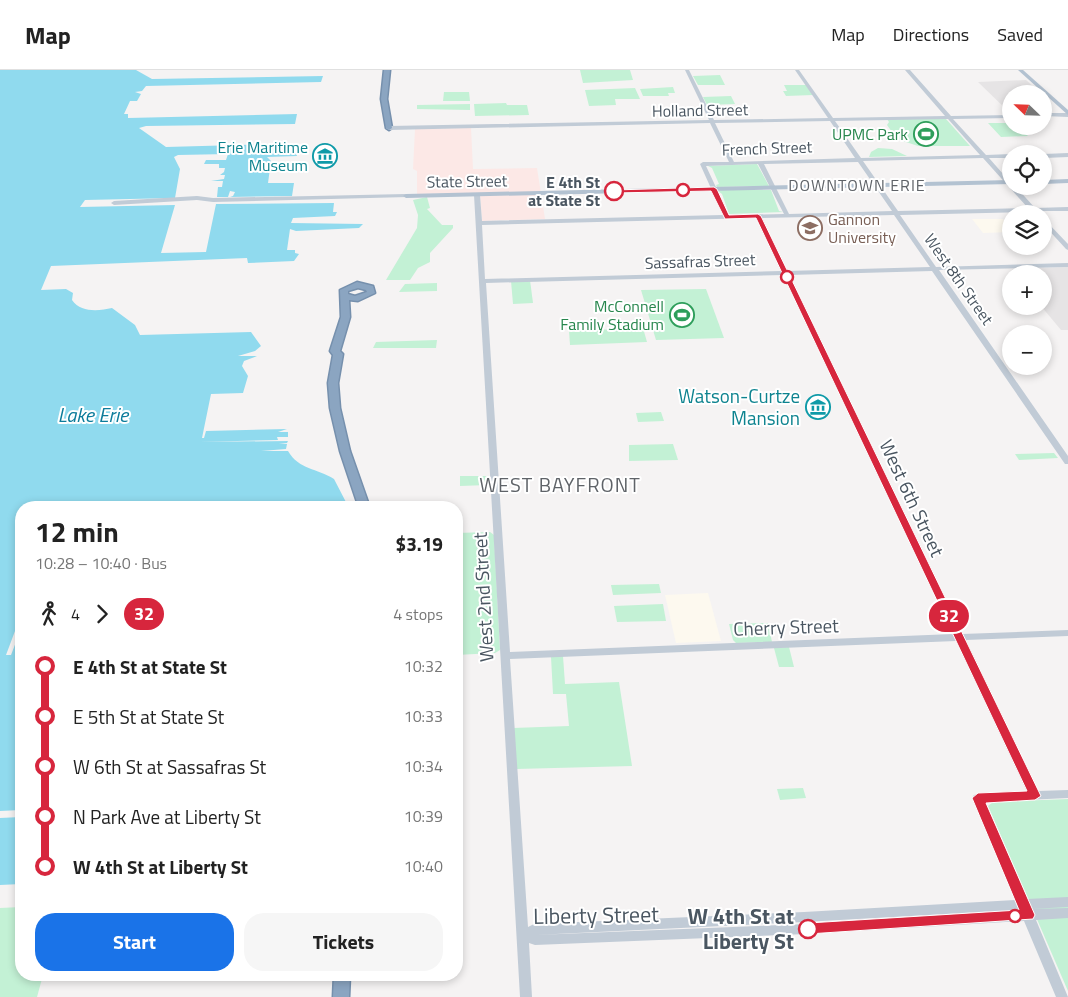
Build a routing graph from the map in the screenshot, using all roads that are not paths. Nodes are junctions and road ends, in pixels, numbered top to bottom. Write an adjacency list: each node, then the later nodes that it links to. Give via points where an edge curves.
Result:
1 (387, 70): 12 (highway, via 384,99)
2 (687, 70): 11 (street)
3 (797, 70): 10 (street, West 8th Street)
4 (907, 70): 9 (street)
5 (1020, 70): 6 (main road)
6 (1068, 114): 7 (street)
7 (1052, 115)
8 (1002, 116): 9 (street, Holland Street)
9 (950, 117): 10 (street, Holland Street); 16 (street)
10 (831, 120): 11 (street, Holland Street); 17 (street, West 8th Street)
11 (713, 122): 12 (street, Holland Street); 19 (street)
12 (389, 128)
13 (1068, 155): 15 (street)
14 (1002, 156): 16 (street, French Street)
15 (1052, 156)
16 (986, 157): 17 (street, French Street); 21 (street)
17 (859, 160): 18 (street, French Street); 25 (street, West 8th Street)
18 (760, 162): 19 (street, French Street); 26 (street)
19 (732, 163): 20 (street, French Street)
20 (703, 164): 27 (street)
21 (1002, 174)
22 (1068, 181): 23 (main road)
23 (1052, 182)
24 (1002, 184): 25 (main road, State Street)
25 (878, 186): 26 (main road, State Street); 38 (street, West 8th Street)
26 (773, 188): 27 (main road, State Street); 39 (street)
27 (714, 189): 28 (main road, State Street); 41 (street)
28 (477, 195): 30 (main road, State Street); 42 (street, West 2nd Street)
29 (1020, 195): 34 (street)
30 (406, 196): 31 (street, State Street)
31 (373, 197): 32 (street, State Street); 32 (street, State Street, via 197,198 114,203 193,204)
32 (362, 198): 33 (street)
33 (355, 205)
34 (1029, 205)
35 (1068, 209): 36 (street)
36 (1052, 210)
37 (1002, 212): 38 (street)
38 (896, 213): 39 (street); 46 (street, West 8th Street)
39 (787, 215): 40 (street)
40 (758, 216): 41 (street); 47 (street, West 6th Street)
41 (727, 217): 42 (street)
42 (479, 223): 48 (street, West 2nd Street)
43 (1052, 231): 44 (street)
44 (1068, 248)
45 (1068, 265): 46 (street, Sassafras Street)
46 (935, 269): 47 (street, Sassafras Street); 52 (street, West 8th Street)
47 (785, 272): 48 (street, Sassafras Street); 55 (street, West 6th Street)
48 (482, 281): 56 (street, West 2nd Street)
49 (343, 295): 50 (highway); 50 (highway, via 346,288 360,285 372,292); 51 (highway, via 346,319 335,351)
50 (363, 298): 51 (highway, via 354,305 351,326)
51 (338, 354): 53 (highway, via 333,391 336,415)
52 (1068, 462)
53 (363, 501)
54 (1068, 633): 55 (street, Cherry Street)
55 (959, 638): 56 (street, Cherry Street); 58 (street, West 6th Street)
56 (505, 656): 62 (street, West 2nd Street)
57 (1068, 794): 58 (street)
58 (1035, 796): 60 (street, via 978,798)
59 (1068, 902): 60 (street, Liberty Street)
60 (1026, 910): 61 (street, Liberty Street); 62 (street, Liberty Street, via 806,929 535,940); 66 (street)
61 (1068, 913)
62 (523, 936): 65 (street, West 2nd Street)
63 (342, 981): 64 (highway)
64 (341, 997)
65 (526, 997)
66 (1062, 997)

